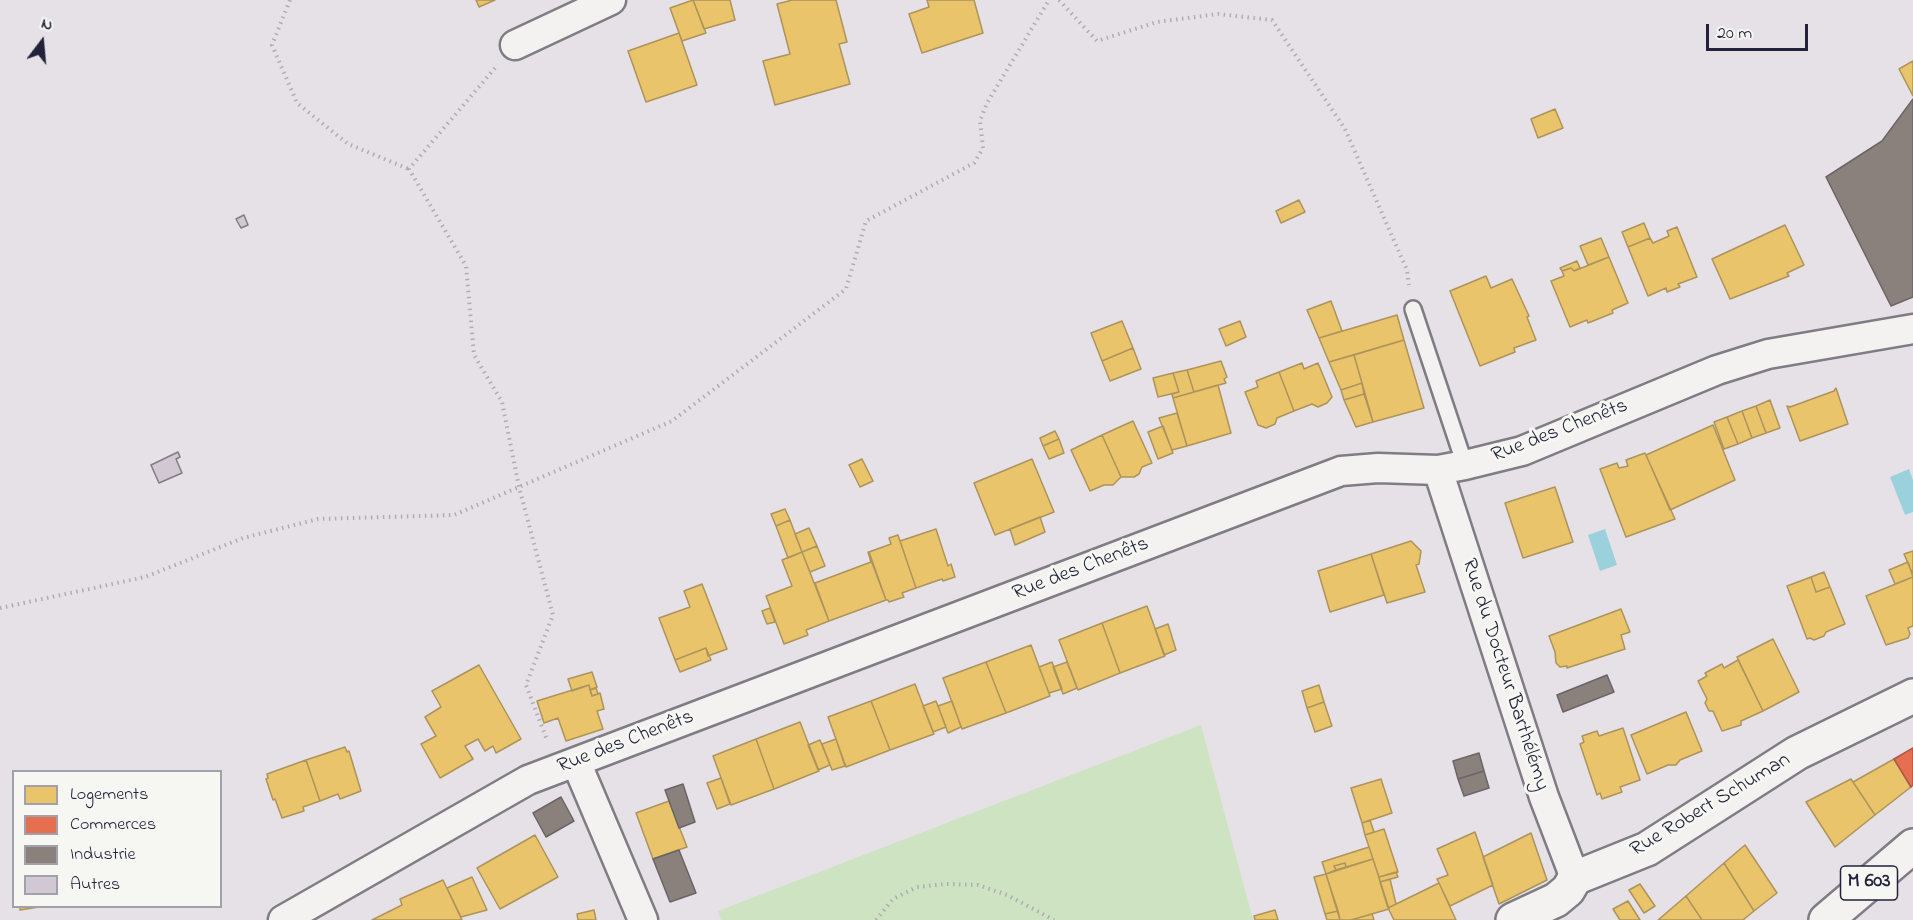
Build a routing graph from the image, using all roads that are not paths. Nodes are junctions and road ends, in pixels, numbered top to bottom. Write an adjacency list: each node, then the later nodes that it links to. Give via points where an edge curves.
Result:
1 (611, 0): 2 (street)
2 (515, 45)
3 (1413, 309): 5 (lane)
4 (1913, 329): 5 (street, Rue des Chenêts, via 1768,354 1717,370 1522,450)
5 (1451, 468): 7 (street, Rue des Chenêts, via 1341,471); 9 (street, Rue du Docteur Barthélémy, via 1544,797)
6 (1913, 696): 9 (street, Rue Robert Schuman, via 1797,753 1647,849)
7 (567, 766): 10 (street, Rue des Chenêts, via 528,780); 11 (street)
8 (1913, 846): 13 (street, M 603)
9 (1575, 878): 12 (street, Rue Robert Schuman, via 1556,900)
10 (283, 920)
11 (643, 920)
12 (1513, 920)
13 (1826, 920)

